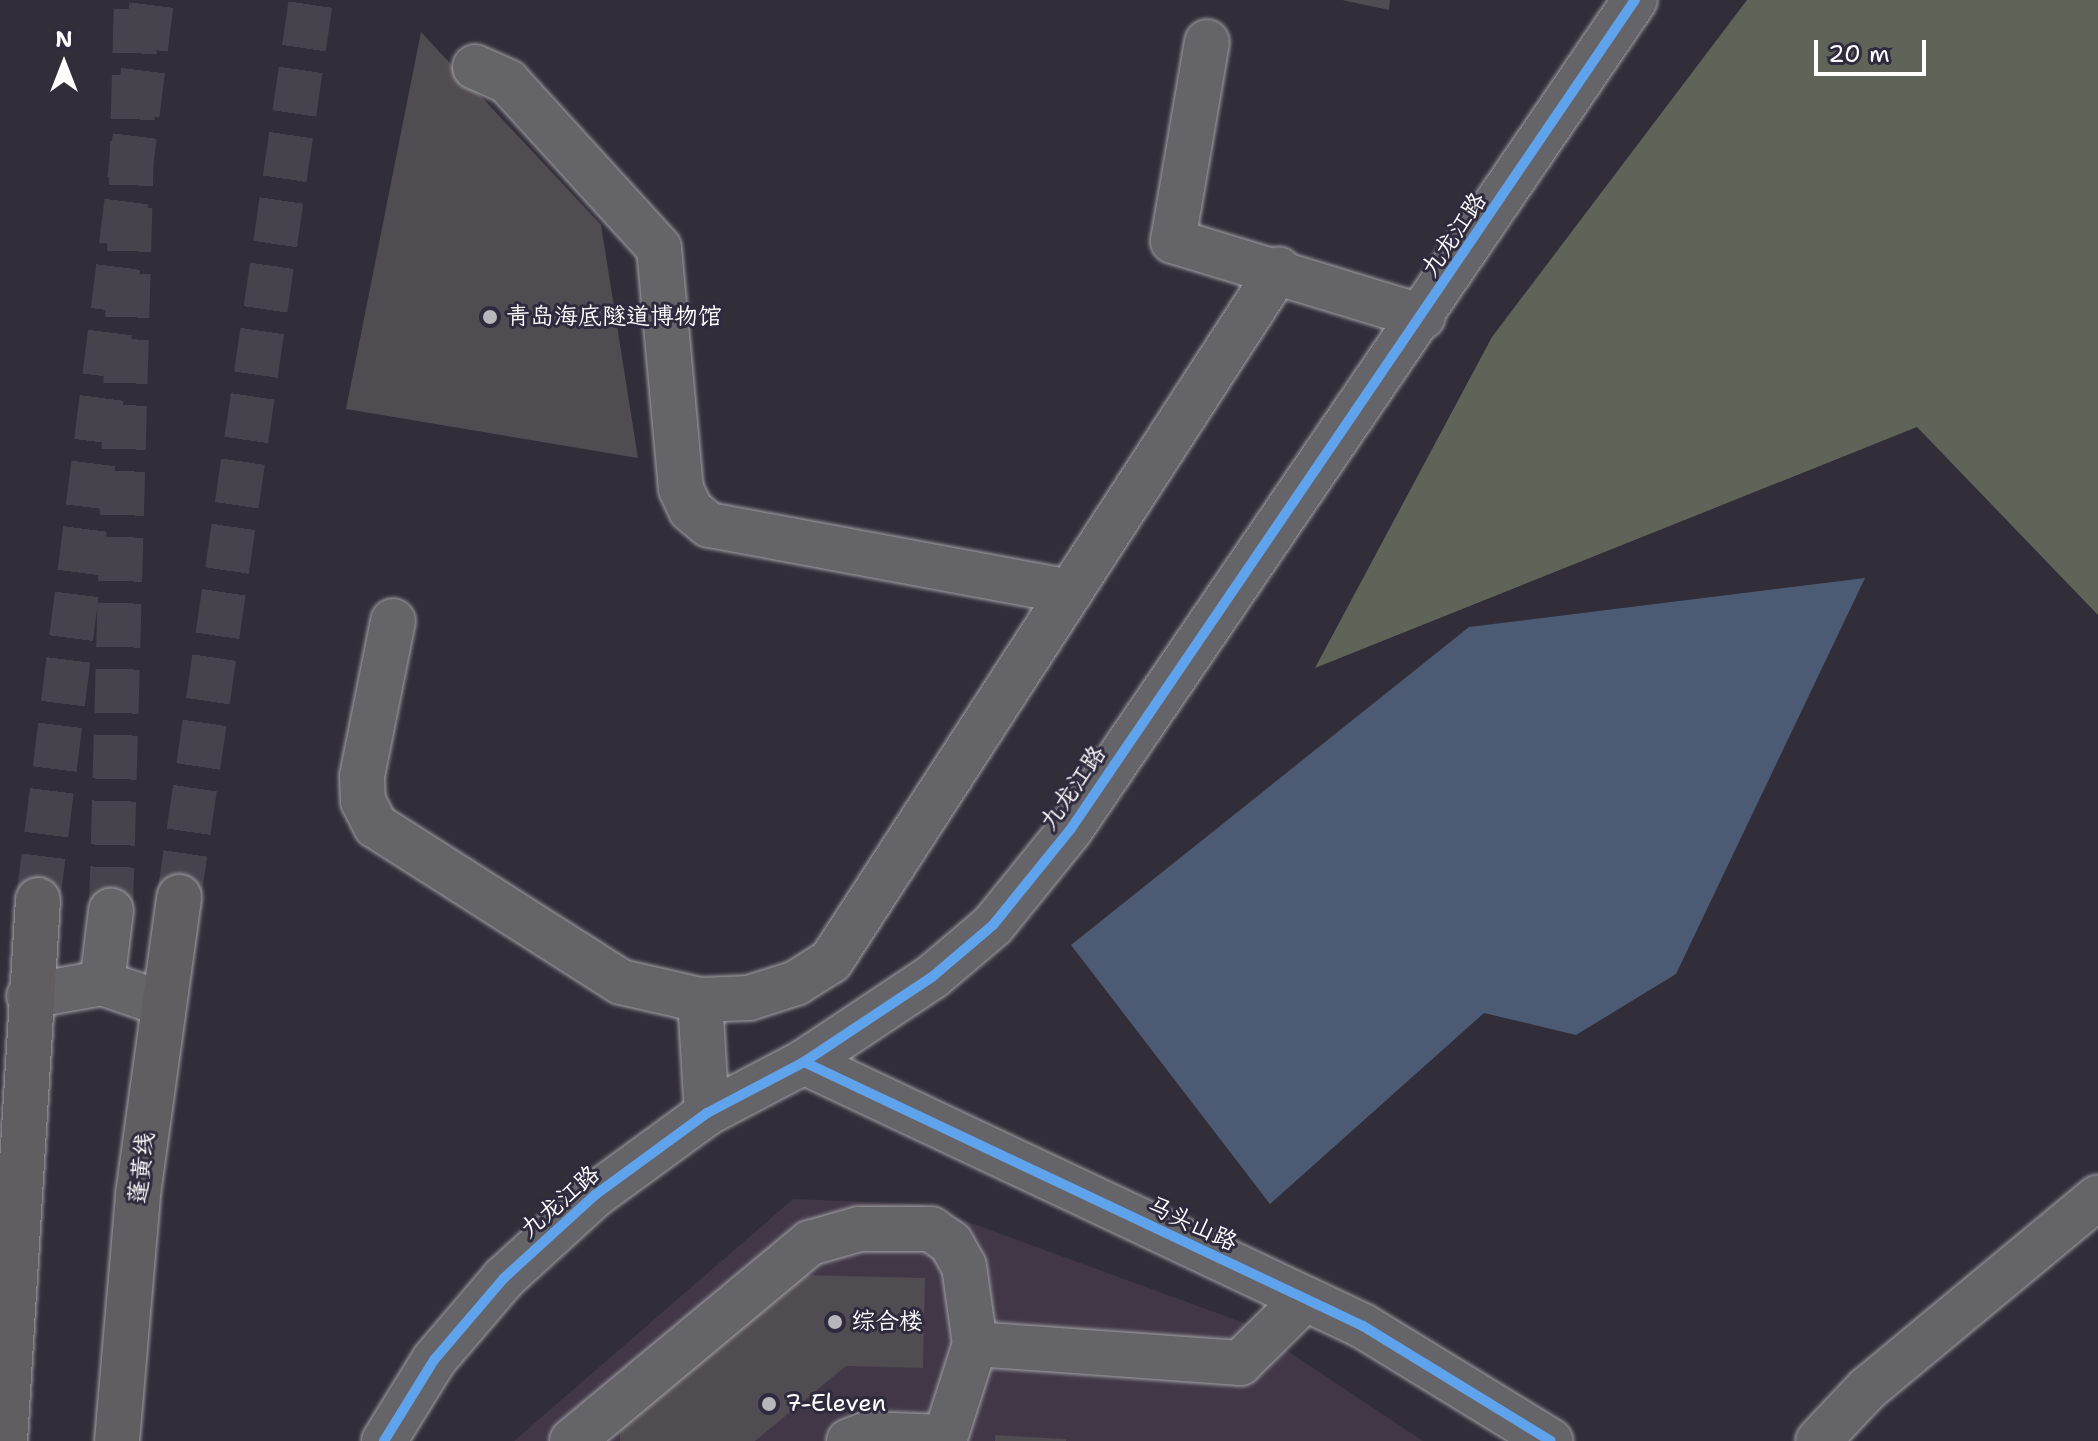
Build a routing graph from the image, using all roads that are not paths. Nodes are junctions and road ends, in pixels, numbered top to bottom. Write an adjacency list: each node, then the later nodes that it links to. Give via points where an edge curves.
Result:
1 (1635, 0): 5 (street, 九龙江路)
2 (1207, 42): 4 (street, via 1173,241)
3 (475, 67): 6 (street, via 508,82 659,248 681,489 700,518 709,525)
4 (1279, 269): 5 (street); 6 (street)
5 (1423, 317): 15 (street, 九龙江路, via 1070,830 993,925 932,977)
6 (1070, 592): 13 (street, via 831,961 796,983 749,998)
7 (393, 621): 13 (street, via 362,776 363,801 376,826 621,982)
8 (179, 897): 14 (highway, 蓬黄线)
9 (38, 900): 12 (highway)
10 (111, 911): 11 (street)
11 (102, 983): 12 (street); 14 (street)
12 (29, 996): 21 (highway)
13 (700, 1000): 16 (street)
14 (163, 1004): 22 (highway, 蓬黄线)
15 (804, 1062): 16 (street, 九龙江路); 18 (street, 马头山路)
16 (707, 1113): 23 (street, 九龙江路, via 595,1195 504,1278 434,1360)
17 (2098, 1197): 27 (street, via 1867,1389)
18 (1305, 1299): 19 (street, via 1240,1363); 26 (street, 马头山路, via 1442,1371)
19 (975, 1344): 20 (street); 24 (street, via 964,1266 951,1243 931,1229 859,1229 810,1243)
20 (944, 1439): 25 (street, via 867,1434)
21 (5, 1441)
22 (117, 1441)
23 (384, 1441)
24 (572, 1441)
25 (849, 1441)
26 (1551, 1441)
27 (1818, 1441)

